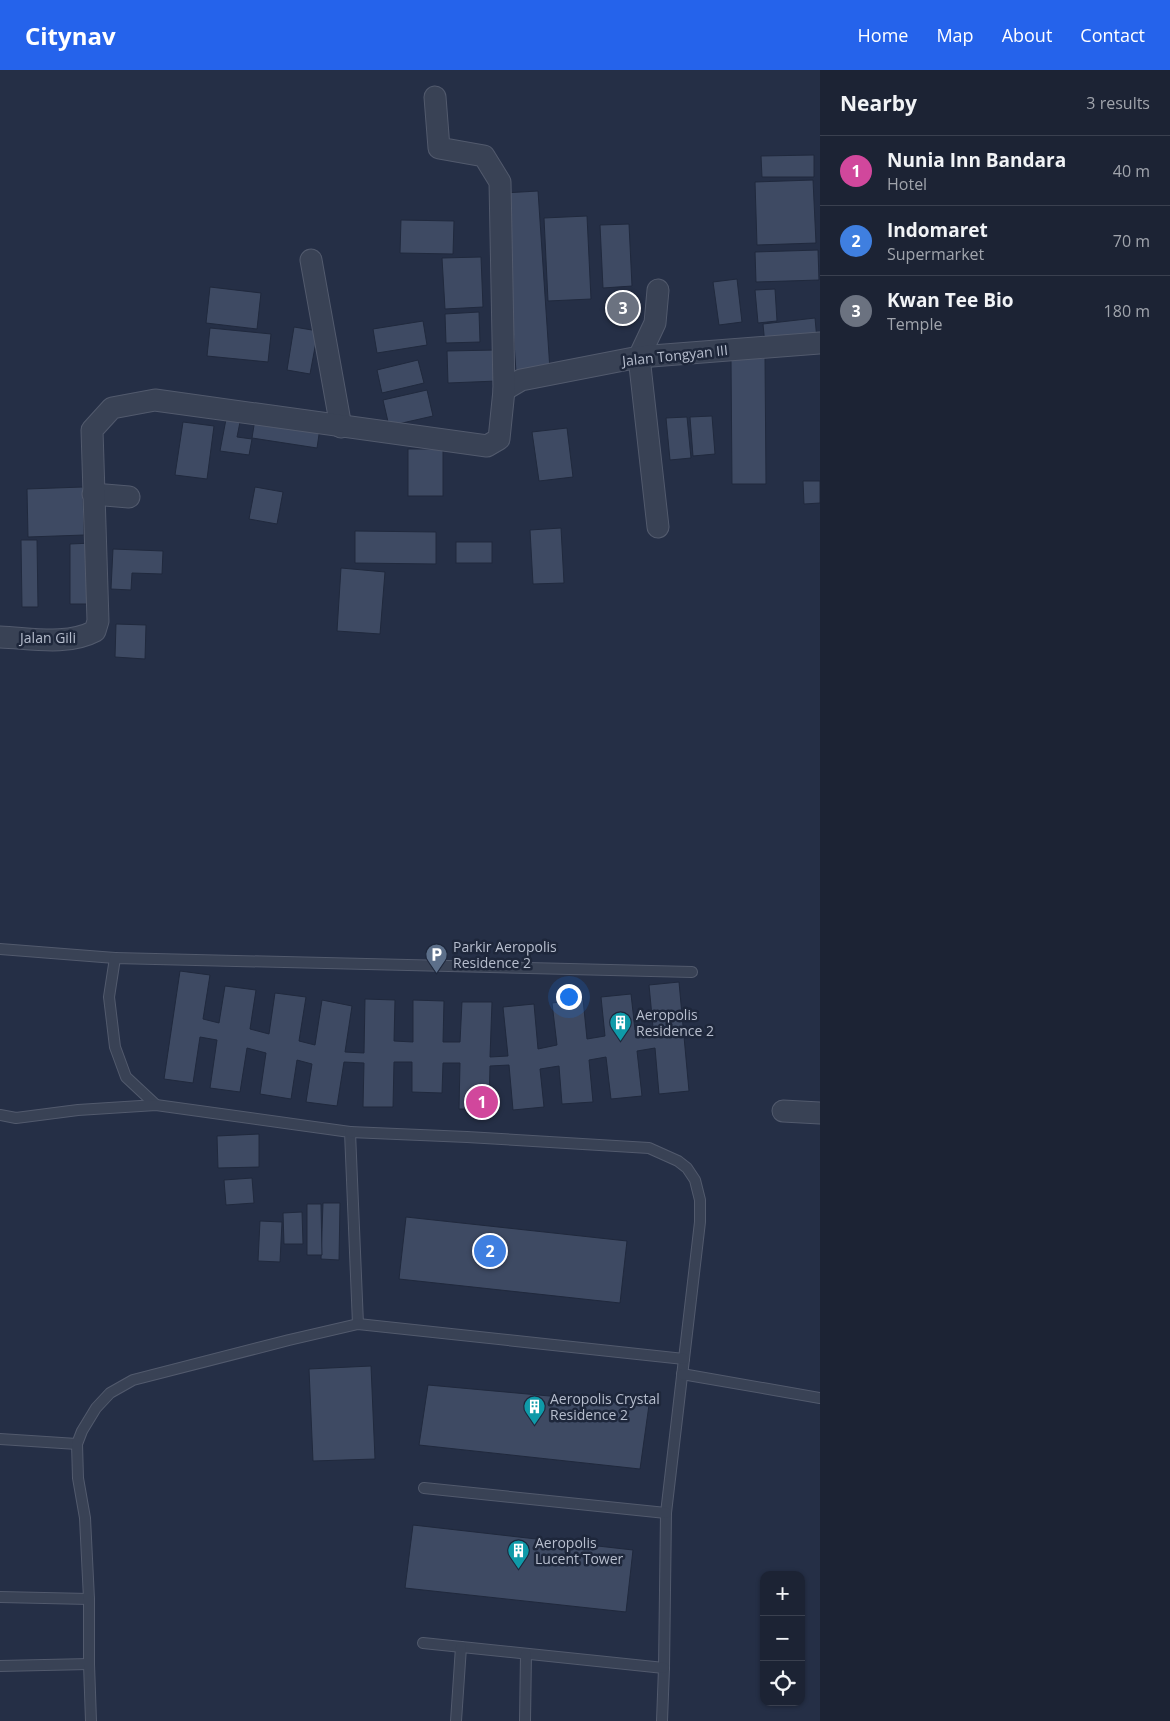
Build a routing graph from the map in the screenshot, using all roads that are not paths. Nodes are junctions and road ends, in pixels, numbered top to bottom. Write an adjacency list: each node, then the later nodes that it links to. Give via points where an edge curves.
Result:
1 (435, 97): 6 (street, via 439,148 484,156 500,182)
2 (311, 260): 7 (street)
3 (658, 290): 5 (street, via 655,323)
4 (820, 343): 5 (street, Jalan Tongyan III)
5 (639, 357): 6 (street, Jalan Tongyan III, via 520,380); 10 (street)
6 (504, 390): 7 (street, via 499,439 487,446)
7 (341, 427): 8 (street, via 155,400 112,408 92,430)
8 (93, 494): 9 (street); 11 (street, Jalan Gili, via 98,621 94,631 82,638)
9 (129, 497)
10 (658, 527)
11 (0, 637)
12 (0, 949): 13 (lane)
13 (115, 958): 14 (lane); 15 (lane, via 109,997 115,1047 126,1077)
14 (692, 972)
15 (156, 1105): 18 (lane, via 16,1118); 19 (lane)
16 (783, 1111): 17 (street)
17 (820, 1113)
18 (0, 1115)
19 (350, 1132): 20 (lane); 21 (lane, via 649,1148 687,1168 695,1180 700,1200 700,1222)
20 (358, 1324): 21 (lane); 25 (lane, via 133,1380 110,1393 96,1408)
21 (684, 1359): 22 (lane)
22 (682, 1374): 23 (lane); 27 (lane)
23 (820, 1398)
24 (0, 1439): 25 (lane)
25 (77, 1444): 29 (lane)
26 (424, 1488): 27 (lane)
27 (666, 1513): 35 (lane)
28 (0, 1597): 29 (lane)
29 (90, 1599): 33 (lane)
30 (423, 1643): 31 (lane)
31 (462, 1647): 32 (lane); 37 (lane)
32 (526, 1654): 35 (lane); 38 (lane)
33 (89, 1664): 34 (lane); 36 (lane)
34 (0, 1666)
35 (664, 1668): 39 (lane)
36 (91, 1721)
37 (456, 1721)
38 (525, 1721)
39 (662, 1721)

